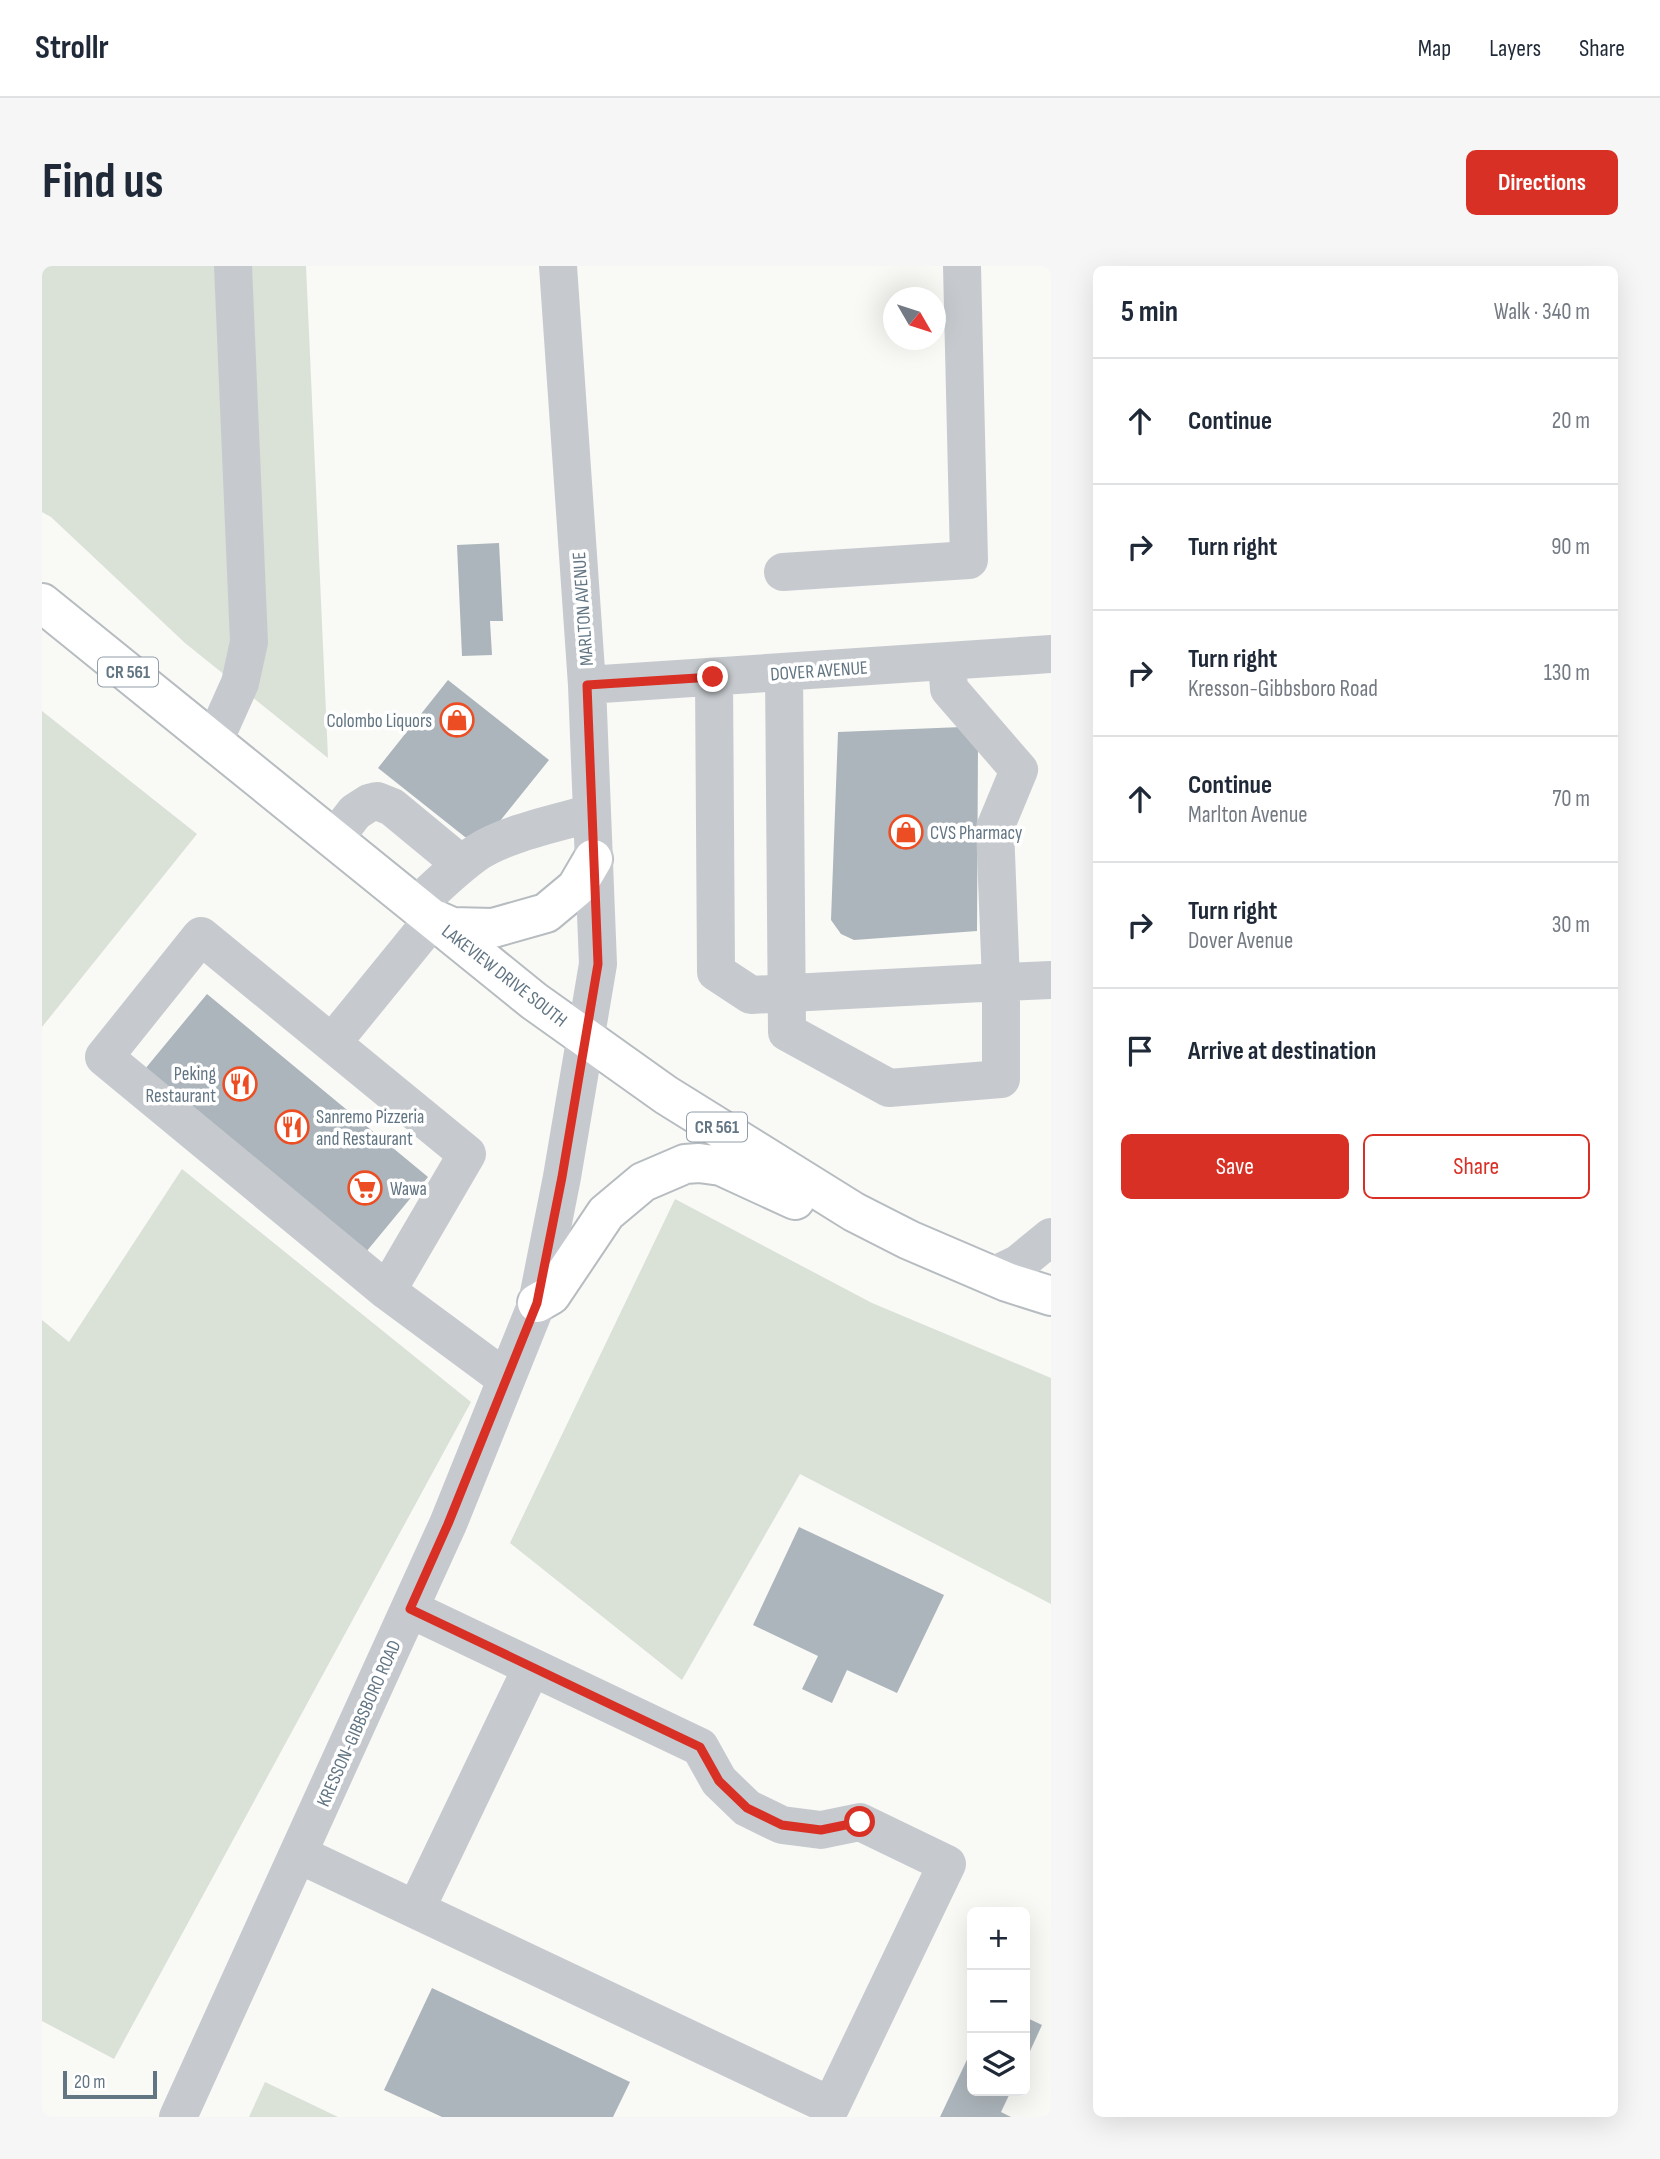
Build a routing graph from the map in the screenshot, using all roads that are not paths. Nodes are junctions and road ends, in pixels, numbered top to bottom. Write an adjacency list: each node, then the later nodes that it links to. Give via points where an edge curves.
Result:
1 (233, 266): 11 (street, via 249,642 240,683)
2 (558, 266): 10 (street, MARLTON AVENUE)
3 (962, 266): 4 (street, via 969,560)
4 (783, 572)
5 (42, 603): 11 (main road, LAKEVIEW DRIVE SOUTH / CR 561)
6 (1051, 654): 7 (street, DOVER AVENUE)
7 (947, 661): 8 (street, DOVER AVENUE); 18 (street, via 949,689 1019,770 995,828)
8 (784, 672): 9 (street, DOVER AVENUE); 19 (street)
9 (713, 677): 10 (street, DOVER AVENUE); 19 (street, via 716,972 751,995)
10 (587, 685): 12 (street, MARLTON AVENUE)
11 (214, 741): 13 (main road, LAKEVIEW DRIVE SOUTH / CR 561)
12 (592, 813): 14 (street, MARLTON AVENUE); 15 (street, via 495,843)
13 (334, 839): 15 (street, via 355,812 377,801 392,807); 16 (main road, LAKEVIEW DRIVE SOUTH / CR 561)
14 (593, 859): 16 (main road, via 576,888 546,913 493,928 452,927); 20 (street, MARLTON AVENUE, via 598,964)
15 (461, 864): 16 (street)
16 (425, 912): 20 (main road, LAKEVIEW DRIVE SOUTH / CR 561); 21 (street)
17 (1051, 980): 18 (street)
18 (1000, 982): 19 (street); 19 (street, via 1001,1079 889,1088 787,1032)
19 (787, 993)
20 (584, 1036): 22 (main road, LAKEVIEW DRIVE SOUTH / CR 561, via 666,1095); 27 (street, KRESSON-GIBBSBORO ROAD)
21 (331, 1043): 25 (street, via 467,1154); 25 (street, via 201,936 104,1057)
22 (854, 1212): 24 (main road, LAKEVIEW DRIVE SOUTH / CR 561); 27 (main road, via 803,1203 721,1166 685,1164 643,1182 606,1213 551,1295)
23 (1051, 1237): 24 (street, via 1018,1264)
24 (993, 1276): 26 (main road, LAKEVIEW DRIVE SOUTH / CR 561)
25 (387, 1291): 28 (street)
26 (1051, 1296)
27 (537, 1303): 28 (street, KRESSON-GIBBSBORO ROAD)
28 (506, 1378): 29 (street, KRESSON-GIBBSBORO ROAD)
29 (410, 1609): 30 (street); 31 (street, KRESSON-GIBBSBORO ROAD)
30 (532, 1667): 32 (street); 32 (street, via 700,1747 719,1781 747,1808 782,1825 821,1830 860,1822 947,1864 901,1961 831,2106)
31 (298, 1854): 32 (street); 33 (street, KRESSON-GIBBSBORO ROAD)
32 (416, 1909)
33 (178, 2117)

